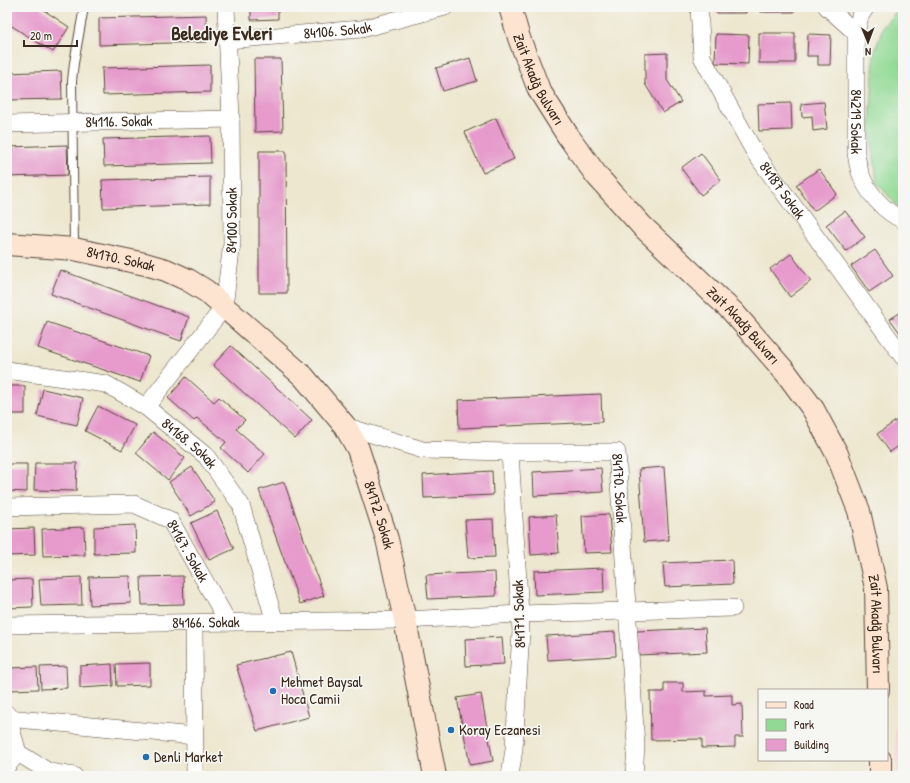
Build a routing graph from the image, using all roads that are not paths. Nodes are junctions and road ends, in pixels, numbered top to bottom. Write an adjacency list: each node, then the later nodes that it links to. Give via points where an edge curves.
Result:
1 (84, 7): 11 (lane, via 72,81)
2 (226, 7): 9 (street, 84100 Sokak)
3 (445, 7): 9 (street, 84106. Sokak, via 361,28)
4 (510, 7): 31 (street, Zait Akadğ Bulvarı, via 539,90 597,176 642,226 733,312 787,374 813,409 838,454 859,511 876,588)
5 (699, 7): 17 (street, 84187 Sokak, via 702,57 755,153)
6 (827, 7): 8 (street)
7 (866, 7): 8 (street, 84219 Sokak, via 860,16)
8 (856, 33): 13 (street, 84219 Sokak, via 856,153 860,172 869,190 882,205)
9 (228, 40): 10 (street, 84100 Sokak)
10 (231, 119): 11 (street, 84116. Sokak); 16 (street, 84100 Sokak, via 232,243)
11 (74, 123): 12 (street, 84116. Sokak); 15 (lane)
12 (7, 124)
13 (903, 220)
14 (7, 244): 15 (street, 84170. Sokak)
15 (74, 249): 16 (street, 84170. Sokak, via 166,270 206,291)
16 (224, 307): 19 (street); 20 (street, 84172. Sokak, via 303,376)
17 (903, 357)
18 (7, 370): 19 (street, 84168. Sokak, via 106,384)
19 (146, 407): 28 (street, 84168. Sokak, via 206,456 241,505)
20 (345, 426): 21 (street, 84170. Sokak, via 423,450); 26 (street, 84172. Sokak, via 358,449 387,538)
21 (510, 452): 24 (street, 84170. Sokak, via 617,452); 25 (street, 84171. Sokak)
22 (7, 507): 27 (street, 84167. Sokak, via 134,504 170,520)
23 (733, 608): 24 (street, 84166. Sokak)
24 (627, 612): 25 (street, 84166. Sokak); 41 (street, 84170. Sokak, via 636,745)
25 (520, 614): 26 (street, 84166. Sokak); 40 (street, 84171. Sokak, via 514,749)
26 (405, 620): 28 (street, 84166. Sokak); 39 (street, 84172. Sokak)
27 (228, 622): 28 (street, 84166. Sokak); 29 (street, 84166. Sokak)
28 (275, 622)
29 (194, 623): 30 (street, 84166. Sokak); 33 (street)
30 (7, 625)
31 (878, 689)
32 (8, 716): 33 (street); 34 (street)
33 (194, 736): 38 (street)
34 (13, 755): 36 (street); 37 (street, via 49,772)
35 (880, 761): 42 (street)
36 (7, 766)
37 (74, 776)
38 (195, 776)
39 (435, 776)
40 (510, 776)
41 (634, 776)
42 (880, 776)

